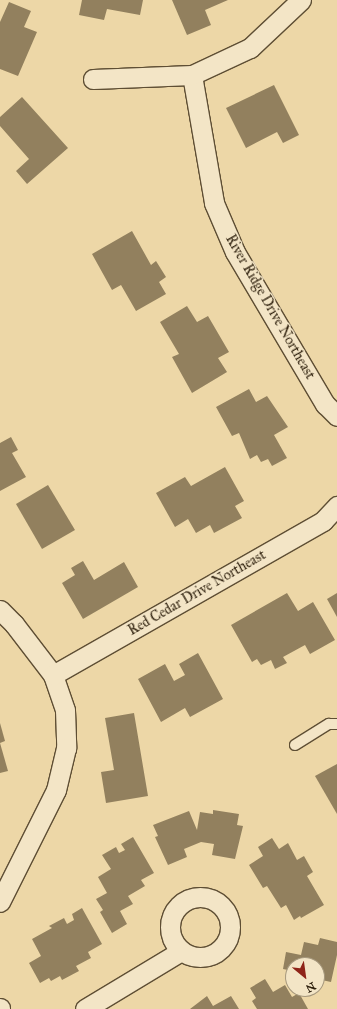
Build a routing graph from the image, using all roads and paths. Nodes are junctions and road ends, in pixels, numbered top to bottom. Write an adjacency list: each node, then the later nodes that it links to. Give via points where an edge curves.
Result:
1 (301, 0): 2 (street, via 250,48)
2 (192, 75): 3 (street); 4 (street, River Ridge Drive Northeast, via 214,204 235,252 325,404)
3 (93, 79)
4 (337, 416)
5 (337, 506): 7 (street, Red Cedar Drive Northeast, via 323,521)
6 (0, 610): 7 (street, via 14,624)
7 (53, 675): 10 (street, via 66,710 66,748 56,790)
8 (337, 724): 9 (lane, via 329,724)
9 (294, 745)
10 (0, 902)
11 (181, 951): 12 (street)
12 (85, 1009)

